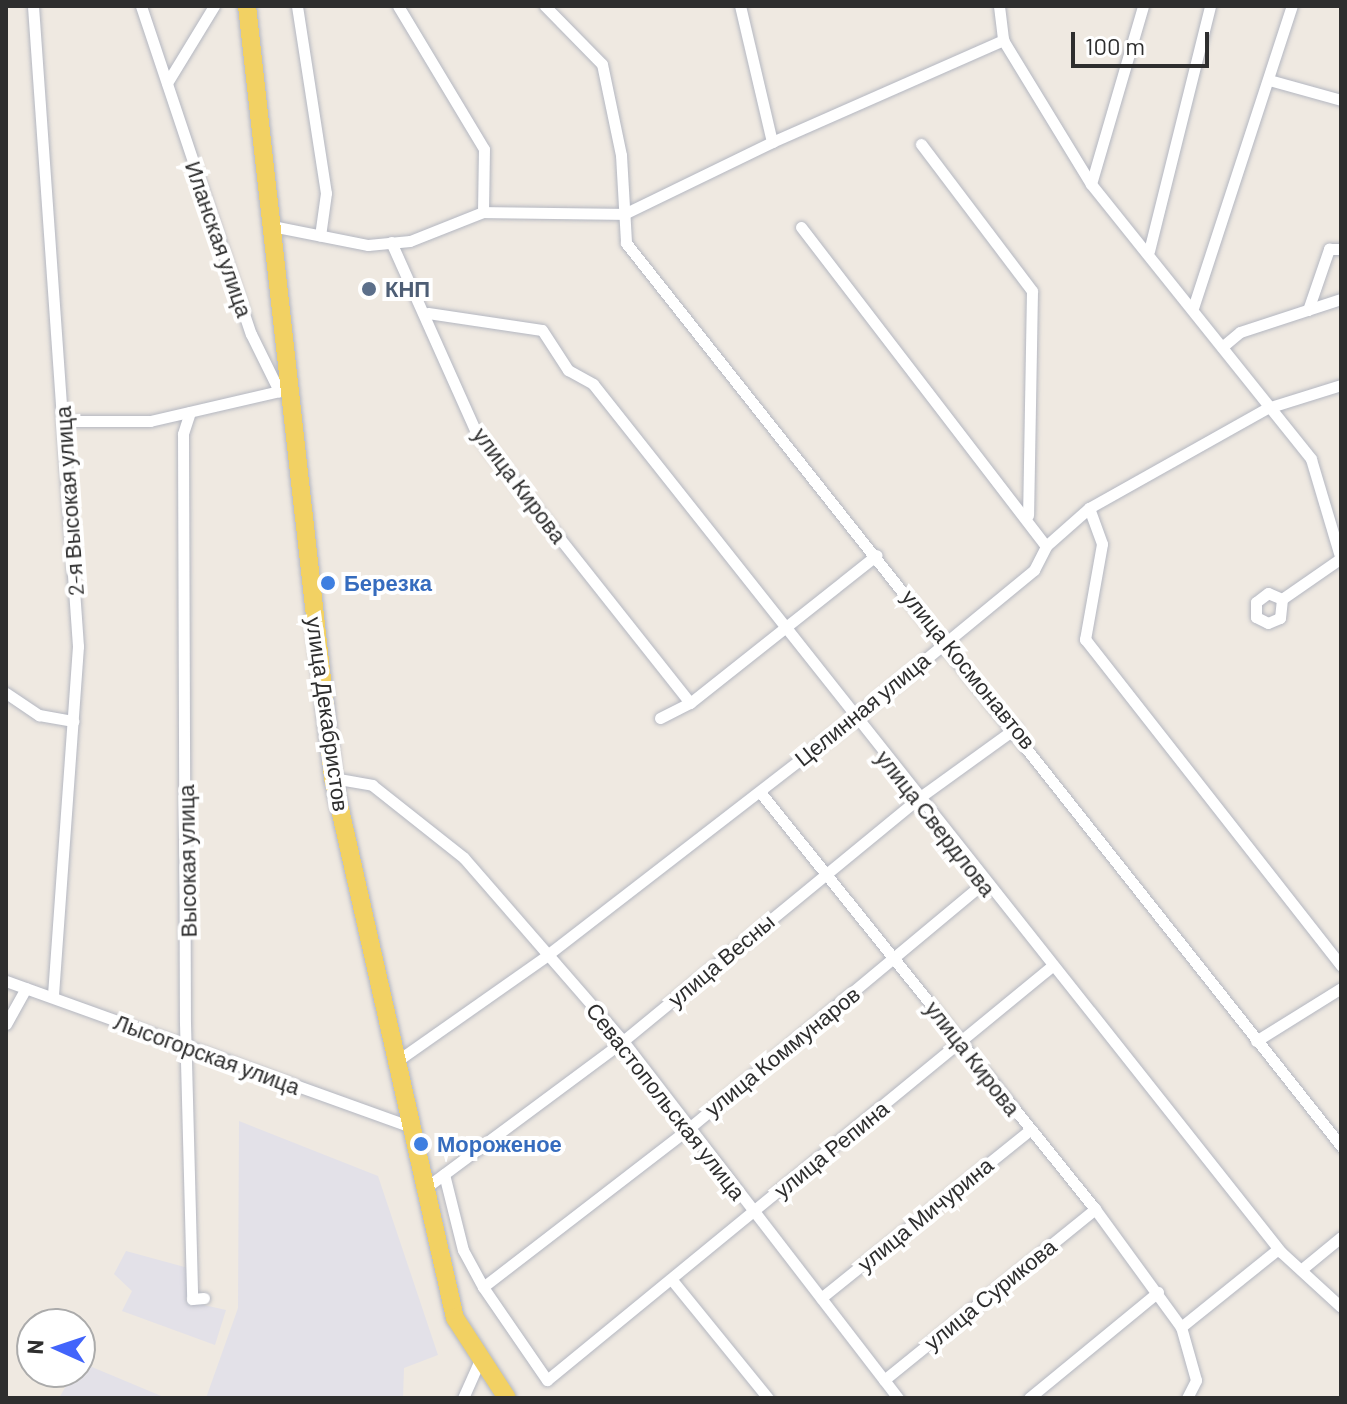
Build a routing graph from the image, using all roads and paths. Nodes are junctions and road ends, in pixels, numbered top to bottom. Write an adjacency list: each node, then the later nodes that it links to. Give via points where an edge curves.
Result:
1 (33, 6): 38 (street, 2-я Высокая улица)
2 (141, 6): 15 (street, Иланская улица)
3 (214, 6): 15 (street)
4 (247, 6): 22 (main road, улица Декабристов)
5 (297, 6): 24 (street, via 326,193)
6 (398, 6): 20 (street, via 484,149)
7 (545, 6): 21 (street, улица Космонавтов, via 602,64)
8 (740, 6): 17 (street)
9 (999, 6): 13 (street)
10 (1143, 6): 19 (street)
11 (1210, 6): 27 (street)
12 (1292, 6): 14 (street)
13 (1003, 40): 17 (street); 19 (street)
14 (1269, 80): 16 (street); 29 (street)
15 (167, 83): 34 (street, Иланская улица, via 251,334)
16 (1341, 100)
17 (772, 142): 21 (street)
18 (921, 144): 41 (street, via 1032,291)
19 (1091, 184): 27 (street)
20 (483, 212): 21 (street); 25 (street)
21 (624, 214): 44 (street, улица Космонавтов, via 626,243)
22 (272, 226): 24 (street); 34 (main road, улица Декабристов)
23 (801, 227): 41 (street)
24 (320, 236): 25 (street, via 368,245)
25 (391, 242): 31 (street, улица Кирова)
26 (1341, 249): 30 (street, via 1329,249)
27 (1149, 251): 29 (street)
28 (1341, 299): 30 (street)
29 (1193, 308): 32 (street)
30 (1308, 310): 32 (street, via 1240,332)
31 (428, 313): 47 (street, улица Свердлова, via 542,330); 50 (street, улица Кирова, via 477,434)
32 (1222, 347): 35 (street)
33 (1341, 385): 35 (street, Целинная улица)
34 (285, 390): 36 (street); 55 (main road, улица Декабристов)
35 (1267, 408): 40 (street, Целинная улица); 42 (street, via 1311,459)
36 (190, 412): 37 (street); 39 (street, Высокая улица)
37 (167, 417): 38 (street); 39 (street)
38 (64, 421): 53 (street, 2-я Высокая улица, via 78,646)
39 (183, 434): 72 (street, Высокая улица)
40 (1089, 508): 43 (street, Целинная улица); 62 (street, via 1102,544 1085,639)
41 (1028, 515): 43 (street)
42 (1336, 523): 45 (street)
43 (1046, 546): 48 (street, Целинная улица, via 1034,570)
44 (877, 555): 47 (street); 48 (street, улица Космонавтов)
45 (1340, 556): 46 (street)
46 (1282, 599)
47 (783, 628): 50 (street); 52 (street, улица Свердлова)
48 (947, 640): 52 (street, Целинная улица); 54 (street, улица Космонавтов)
49 (6, 693): 53 (street, via 39,715)
50 (690, 703): 51 (street)
51 (660, 718)
52 (854, 718): 56 (street, Целинная улица); 57 (street, улица Свердлова)
53 (73, 721): 67 (street, 2-я Высокая улица)
54 (1016, 728): 57 (street, улица Весны); 70 (street, улица Космонавтов)
55 (333, 778): 60 (street, Севастопольская улица, via 372,785 464,858); 73 (main road, улица Декабристов)
56 (760, 792): 58 (street, улица Кирова); 60 (street, Целинная улица)
57 (916, 800): 58 (street, улица Весны); 59 (street, улица Свердлова)
58 (827, 871): 61 (street, улица Кирова); 69 (street, улица Весны)
59 (983, 883): 61 (street, улица Коммунаров); 63 (street, улица Свердлова)
60 (546, 956): 69 (street, Севастопольская улица); 73 (street, Целинная улица)
61 (894, 959): 71 (street, улица Кирова); 75 (street, улица Коммунаров)
62 (1341, 965)
63 (1052, 966): 71 (street, улица Репина); 83 (street, улица Свердлова)
64 (6, 981): 65 (street, Лысогорская улица)
65 (26, 988): 67 (street, Лысогорская улица); 68 (street)
66 (1341, 988): 70 (street)
67 (53, 997): 72 (street, Лысогорская улица)
68 (6, 1024)
69 (623, 1041): 75 (street, Севастопольская улица); 78 (street, улица Весны)
70 (1256, 1041): 77 (street, улица Космонавтов)
71 (960, 1042): 76 (street, улица Кирова); 81 (street, улица Репина)
72 (188, 1048): 74 (street, Лысогорская улица); 88 (street, Высокая улица, via 192,1299)
73 (394, 1063): 74 (main road, улица Декабристов)
74 (409, 1126): 79 (main road, улица Декабристов)
75 (688, 1129): 81 (street, Севастопольская улица); 86 (street, улица Коммунаров)
76 (1030, 1130): 80 (street, улица Кирова); 89 (street, улица Мичурина)
77 (1341, 1146)
78 (444, 1174): 79 (street, улица Весны); 86 (street, via 463,1250)
79 (423, 1189): 92 (main road, улица Декабристов, via 455,1318)
80 (1095, 1209): 87 (street, улица Кирова); 93 (street, улица Сурикова)
81 (754, 1212): 85 (street, улица Репина); 89 (street, Севастопольская улица)
82 (1341, 1237): 84 (street)
83 (1278, 1249): 84 (street, улица Свердлова); 91 (street)
84 (1302, 1269): 90 (street, улица Свердлова)
85 (672, 1280): 86 (street, улица Репина, via 547,1380); 96 (street)
86 (483, 1287)
87 (1158, 1292): 91 (street, улица Кирова); 98 (street)
88 (204, 1298)
89 (821, 1298): 93 (street, Севастопольская улица)
90 (1341, 1307)
91 (1181, 1327): 99 (street, улица Кирова, via 1196,1380)
92 (479, 1362): 94 (street); 95 (main road, улица Декабристов)
93 (884, 1380): 97 (street, Севастопольская улица)
94 (463, 1398)
95 (507, 1398)
96 (768, 1398)
97 (898, 1398)
98 (1029, 1398)
99 (1187, 1398)

